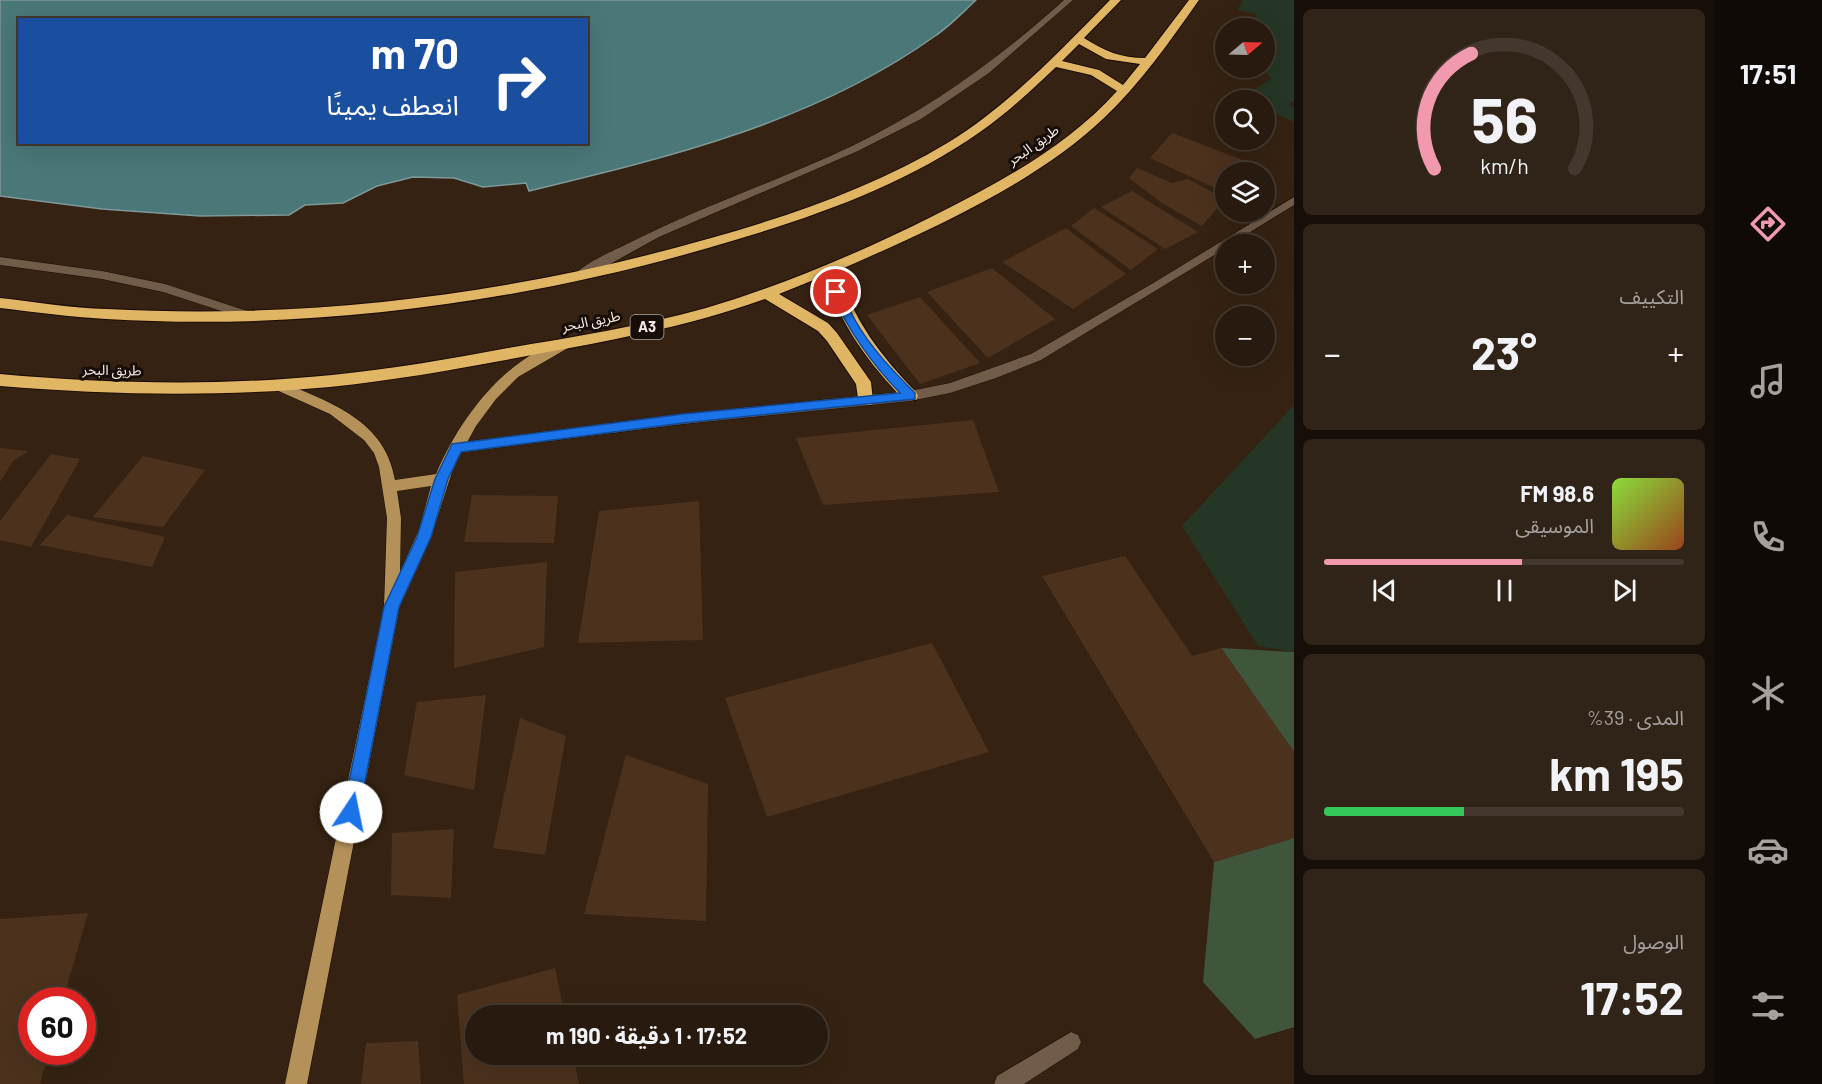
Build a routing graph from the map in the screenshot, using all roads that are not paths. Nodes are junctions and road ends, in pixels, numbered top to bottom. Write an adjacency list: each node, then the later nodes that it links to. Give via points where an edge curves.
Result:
1 (1068, 0): 11 (street, via 935,107 849,152 661,230)
2 (1116, 0): 4 (highway)
3 (1194, 0): 5 (highway, طريق البحر / A3)
4 (1078, 39): 5 (highway, via 1106,57); 6 (highway)
5 (1147, 61): 7 (highway, طريق البحر / A3)
6 (1055, 63): 7 (highway, via 1095,72); 11 (highway, via 954,144 872,186 793,217 695,248)
7 (1123, 90): 10 (highway, طريق البحر / A3, via 1086,128 1005,185 932,224)
8 (1294, 200): 18 (street, via 1036,357 950,388)
9 (0, 261): 14 (street, via 165,288)
10 (831, 268): 12 (highway, طريق البحر / A3); 18 (highway, via 836,292 850,322)
11 (579, 276): 14 (highway, via 414,302)
12 (766, 293): 15 (highway, طريق البحر / A3, via 686,318); 19 (highway, via 808,316 832,337 863,381)
13 (0, 303): 14 (highway, via 118,315)
14 (249, 316)
15 (569, 342): 17 (highway, طريق البحر / A3, via 416,368); 20 (main road, via 527,364 498,389)
16 (0, 380): 17 (highway, طريق البحر / A3, via 118,388)
17 (277, 385): 22 (main road, via 335,410 369,436 380,451)
18 (910, 396): 19 (street)
19 (865, 401): 20 (street)
20 (456, 448): 21 (main road)
21 (441, 479): 22 (main road); 23 (main road, via 424,537)
22 (390, 486): 23 (main road, via 394,544)
23 (392, 607): 25 (main road)
24 (1071, 1042): 26 (street)
25 (296, 1084)
26 (1005, 1084)

